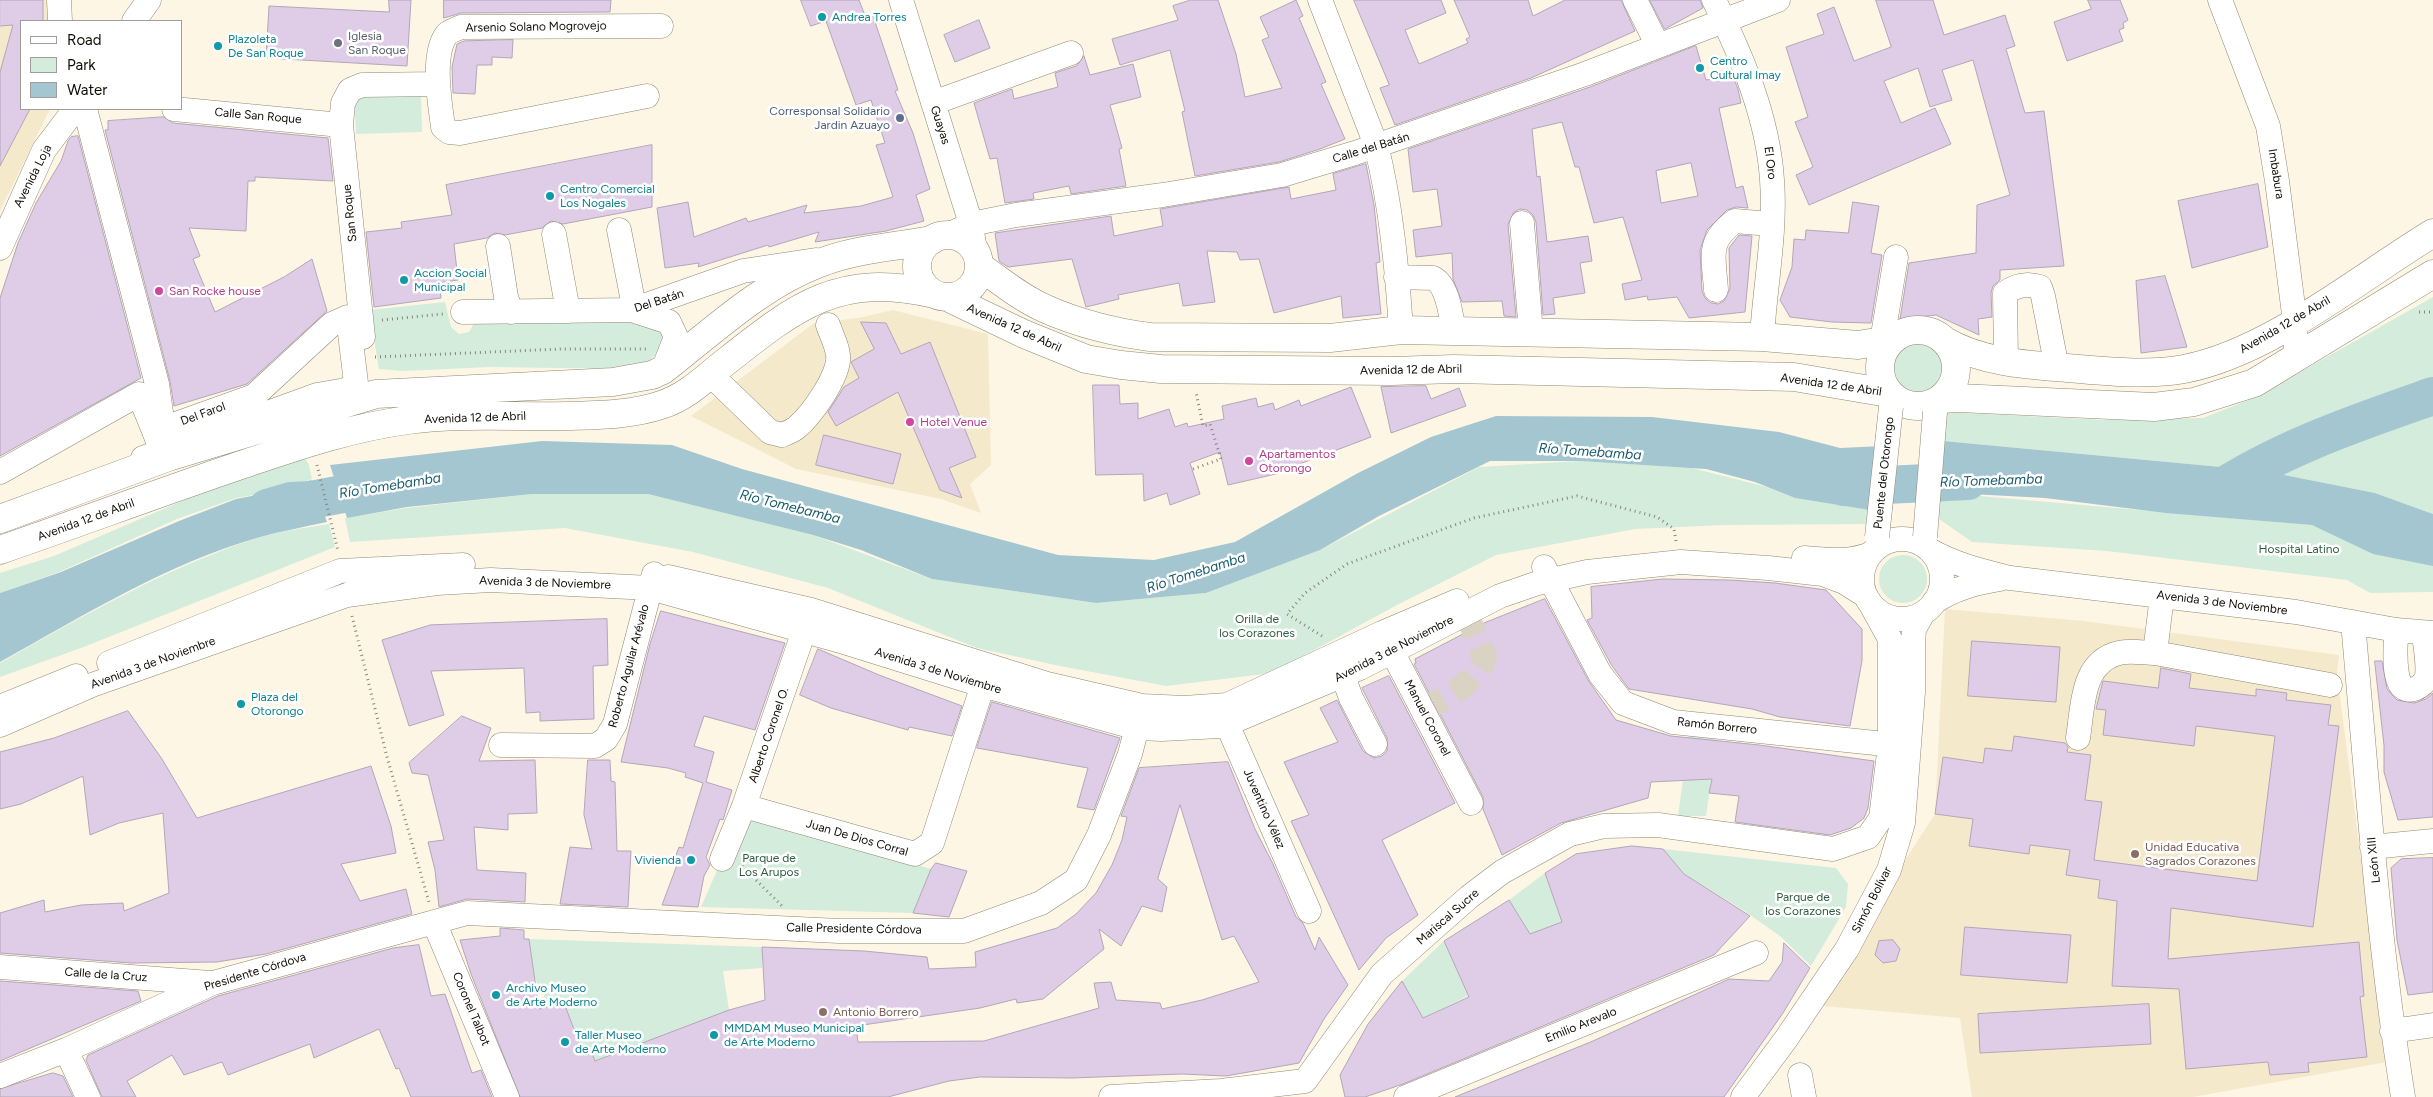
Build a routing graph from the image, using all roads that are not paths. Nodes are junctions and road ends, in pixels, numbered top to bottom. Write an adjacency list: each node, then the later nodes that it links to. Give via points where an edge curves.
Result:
1 (59, 0): 9 (street)
2 (149, 0): 10 (street)
3 (900, 0): 16 (street, Guayas)
4 (1320, 0): 21 (street)
5 (1635, 0): 12 (street)
6 (1778, 0): 8 (street, Calle del Batán)
7 (2220, 0): 41 (street, Imbabura, via 2268,126)
8 (1719, 10): 12 (street, Calle del Batán); 23 (street, El Oro, via 1754,93 1766,137 1773,181)
9 (60, 20)
10 (135, 20)
11 (661, 26): 14 (street, Arsenio Solano Mogrovejo, via 461,27 448,33 441,46)
12 (1658, 46): 21 (street, Calle del Batán)
13 (1070, 54): 16 (street)
14 (437, 84): 15 (street, Arsenio Solano Mogrovejo, via 443,127 449,132 460,133); 20 (street, San Roque, via 362,85 350,90 343,103)
15 (647, 96)
16 (933, 103): 25 (street, Guayas)
17 (74, 110): 29 (street, Avenida Loja, via 44,150)
18 (85, 110): 58 (street, Del Farol, via 157,384 160,415)
19 (182, 110): 20 (street, Calle San Roque)
20 (341, 125): 54 (street, San Roque, via 366,359)
21 (1376, 145): 25 (street, Calle del Batán, via 1282,175 1016,215); 34 (street, via 1391,214)
22 (1522, 223): 45 (street)
23 (1771, 224): 35 (street, via 1754,220 1735,221 1723,230 1713,246); 46 (street, El Oro)
24 (619, 230): 37 (street)
25 (950, 233): 30 (main road); 32 (main road, Avenida 12 de Abril, via 964,240); 36 (main road, Avenida 12 de Abril, via 920,252 917,268 922,284)
26 (2433, 233): 41 (main road, Avenida 12 de Abril)
27 (554, 234): 38 (street)
28 (498, 246): 40 (street)
29 (0, 248)
30 (850, 254): 37 (street, Del Batán, via 743,271); 50 (main road, via 820,262 788,278)
31 (1896, 257): 47 (street)
32 (977, 259): 36 (main road, Avenida 12 de Abril, via 976,280 967,291); 43 (main road, Avenida 12 de Abril, via 1020,294 1046,310 1126,334 1150,337 1330,338)
33 (2433, 274): 49 (main road, Avenida 12 de Abril)
34 (1396, 277): 43 (street); 44 (street, via 1438,280)
35 (1716, 290)
36 (941, 296): 53 (main road, Avenida 12 de Abril, via 882,286 834,292 802,306); 55 (main road, Avenida 12 de Abril, via 1086,359 1121,365 1194,369 1454,369 1794,377)
37 (632, 310): 38 (street, Del Batán); 50 (street, via 669,322 676,337)
38 (568, 311): 40 (street, Del Batán)
39 (463, 312): 40 (street, Del Batán)
40 (511, 312)
41 (2295, 322): 49 (street, Imbabura); 52 (main road, Avenida 12 de Abril, via 2245,350 2184,369 2136,373)
42 (828, 325): 53 (street, via 838,355 838,368 807,416 797,427 782,435 770,432)
43 (1401, 330): 44 (main road, Avenida 12 de Abril)
44 (1454, 332): 45 (main road, Avenida 12 de Abril)
45 (1531, 333): 46 (main road, Avenida 12 de Abril)
46 (1762, 337): 47 (main road, Avenida 12 de Abril, via 1858,345)
47 (1891, 337): 48 (main road, Avenida 12 de Abril, via 1924,330); 55 (main road, Avenida 12 de Abril, via 1882,356 1880,375)
48 (1945, 341): 51 (main road, Avenida 12 de Abril, via 1968,353); 56 (main road, via 1952,350 1956,371 1951,387)
49 (2296, 357): 56 (main road, Avenida 12 de Abril, via 2254,383 2194,402 2168,406 1959,398)
50 (667, 361): 54 (main road, via 652,375 613,382)
51 (2006, 361): 52 (main road, Avenida 12 de Abril); 52 (street, via 2005,294 2012,288 2031,284 2040,287 2043,296)
52 (2057, 368)
53 (710, 374): 57 (main road, Avenida 12 de Abril, via 675,400 640,411 607,415 409,420)
54 (366, 389): 54 (street, Del Farol, via 348,317 332,324 254,396 173,425 176,446 316,395); 57 (street, San Roque); 58 (main road)
55 (1890, 399): 56 (main road, Avenida 12 de Abril, via 1913,406); 63 (street, Puente del Otorongo, bridge)
56 (1937, 404): 62 (street, bridge)
57 (381, 425): 64 (main road, Avenida 12 de Abril, via 311,441)
58 (171, 456): 61 (main road)
59 (0, 472): 60 (street, via 140,394 162,451)
60 (0, 512)
61 (0, 519)
62 (1927, 544): 63 (street, via 1900,539); 66 (street, Avenida 3 de Noviembre, via 1946,560); 70 (street, via 1942,576 1939,594)
63 (1875, 546): 65 (street, Avenida 3 de Noviembre, via 1856,560 1838,562 1678,548 1584,558); 69 (street, via 1863,570)
64 (0, 550)
65 (1548, 574): 69 (street, Avenida 3 de Noviembre, via 1681,562 1768,568 1823,574 1844,582); 75 (street, Avenida 3 de Noviembre, via 1494,585); 87 (street, Ramón Borrero, via 1600,674 1622,703 1673,722)
66 (2010, 578): 68 (street, Avenida 3 de Noviembre); 70 (street, Avenida 3 de Noviembre, via 1976,583 1950,592)
67 (652, 581): 71 (street, Avenida 3 de Noviembre); 80 (street, Avenida 3 de Noviembre, via 484,565 340,562); 83 (street, Avenida 3 de Noviembre, via 491,580 437,583 347,595 92,685); 86 (street, Roberto Aguilar Arévalo, via 615,724 606,739 595,746)
68 (2162, 596): 72 (street, Avenida 3 de Noviembre); 76 (street)
69 (1867, 598): 70 (street, via 1893,618 1904,619); 87 (street, Simón Bolívar, via 1890,639)
70 (1929, 608): 87 (street, Simón Bolívar, via 1914,629)
71 (808, 620): 78 (street, Avenida 3 de Noviembre); 89 (street, Alberto Coronel O.)
72 (2353, 622): 73 (street, Avenida 3 de Noviembre); 91 (street, León XIII)
73 (2396, 630): 74 (street, Avenida 3 de Noviembre); 74 (street, via 2399,683 2409,689 2424,683 2427,676)
74 (2429, 633)
75 (1387, 642): 77 (street, Avenida 3 de Noviembre); 88 (street, Manuel Coronel)
76 (2155, 653): 79 (street); 84 (street, via 2121,652 2097,664 2087,682)
77 (1342, 664): 81 (street, Avenida 3 de Noviembre); 85 (street, via 1351,698)
78 (986, 676): 82 (street, Avenida 3 de Noviembre, via 1047,684); 89 (street, Juan De Dios Corral, via 932,843 915,854)
79 (2330, 685)
80 (0, 707)
81 (1227, 714): 82 (street, Avenida 3 de Noviembre, via 1220,726 1162,729); 94 (street, Juventino Vélez)
82 (1139, 717): 95 (street, Calle Presidente Córdova, via 1130,754 1099,835 1076,880 1041,903 964,931 839,930 467,913)
83 (0, 725)
84 (2078, 738)
85 (1376, 744)
86 (500, 745)
87 (1900, 745): 92 (street, Simón Bolívar, via 1881,818 1868,837); 108 (street, Simón Bolívar, via 1903,823 1889,870 1847,949)
88 (1471, 803)
89 (744, 806): 93 (street, Alberto Coronel O.)
90 (2433, 841): 91 (street)
91 (2372, 847): 100 (street, León XIII)
92 (1833, 848): 103 (street, Mariscal Sucre, via 1658,825 1604,826 1570,834 1502,872 1382,974)
93 (724, 854)
94 (1309, 911)
95 (434, 922): 98 (street, Presidente Córdova); 105 (street, Coronel Talbot)
96 (1756, 953): 107 (street, Emilio Arevalo)
97 (0, 967): 98 (street, Calle de la Cruz)
98 (213, 983): 101 (street, Presidente Córdova)
99 (2433, 1025): 100 (street)
100 (2392, 1031): 109 (street, León XIII)
101 (66, 1050): 102 (street, Presidente Córdova); 104 (street)
102 (0, 1076)
103 (1308, 1089): 106 (street, Mariscal Sucre)
104 (88, 1097)
105 (507, 1097)
106 (1111, 1097)
107 (1406, 1097)
108 (1742, 1097)
109 (2402, 1097)

